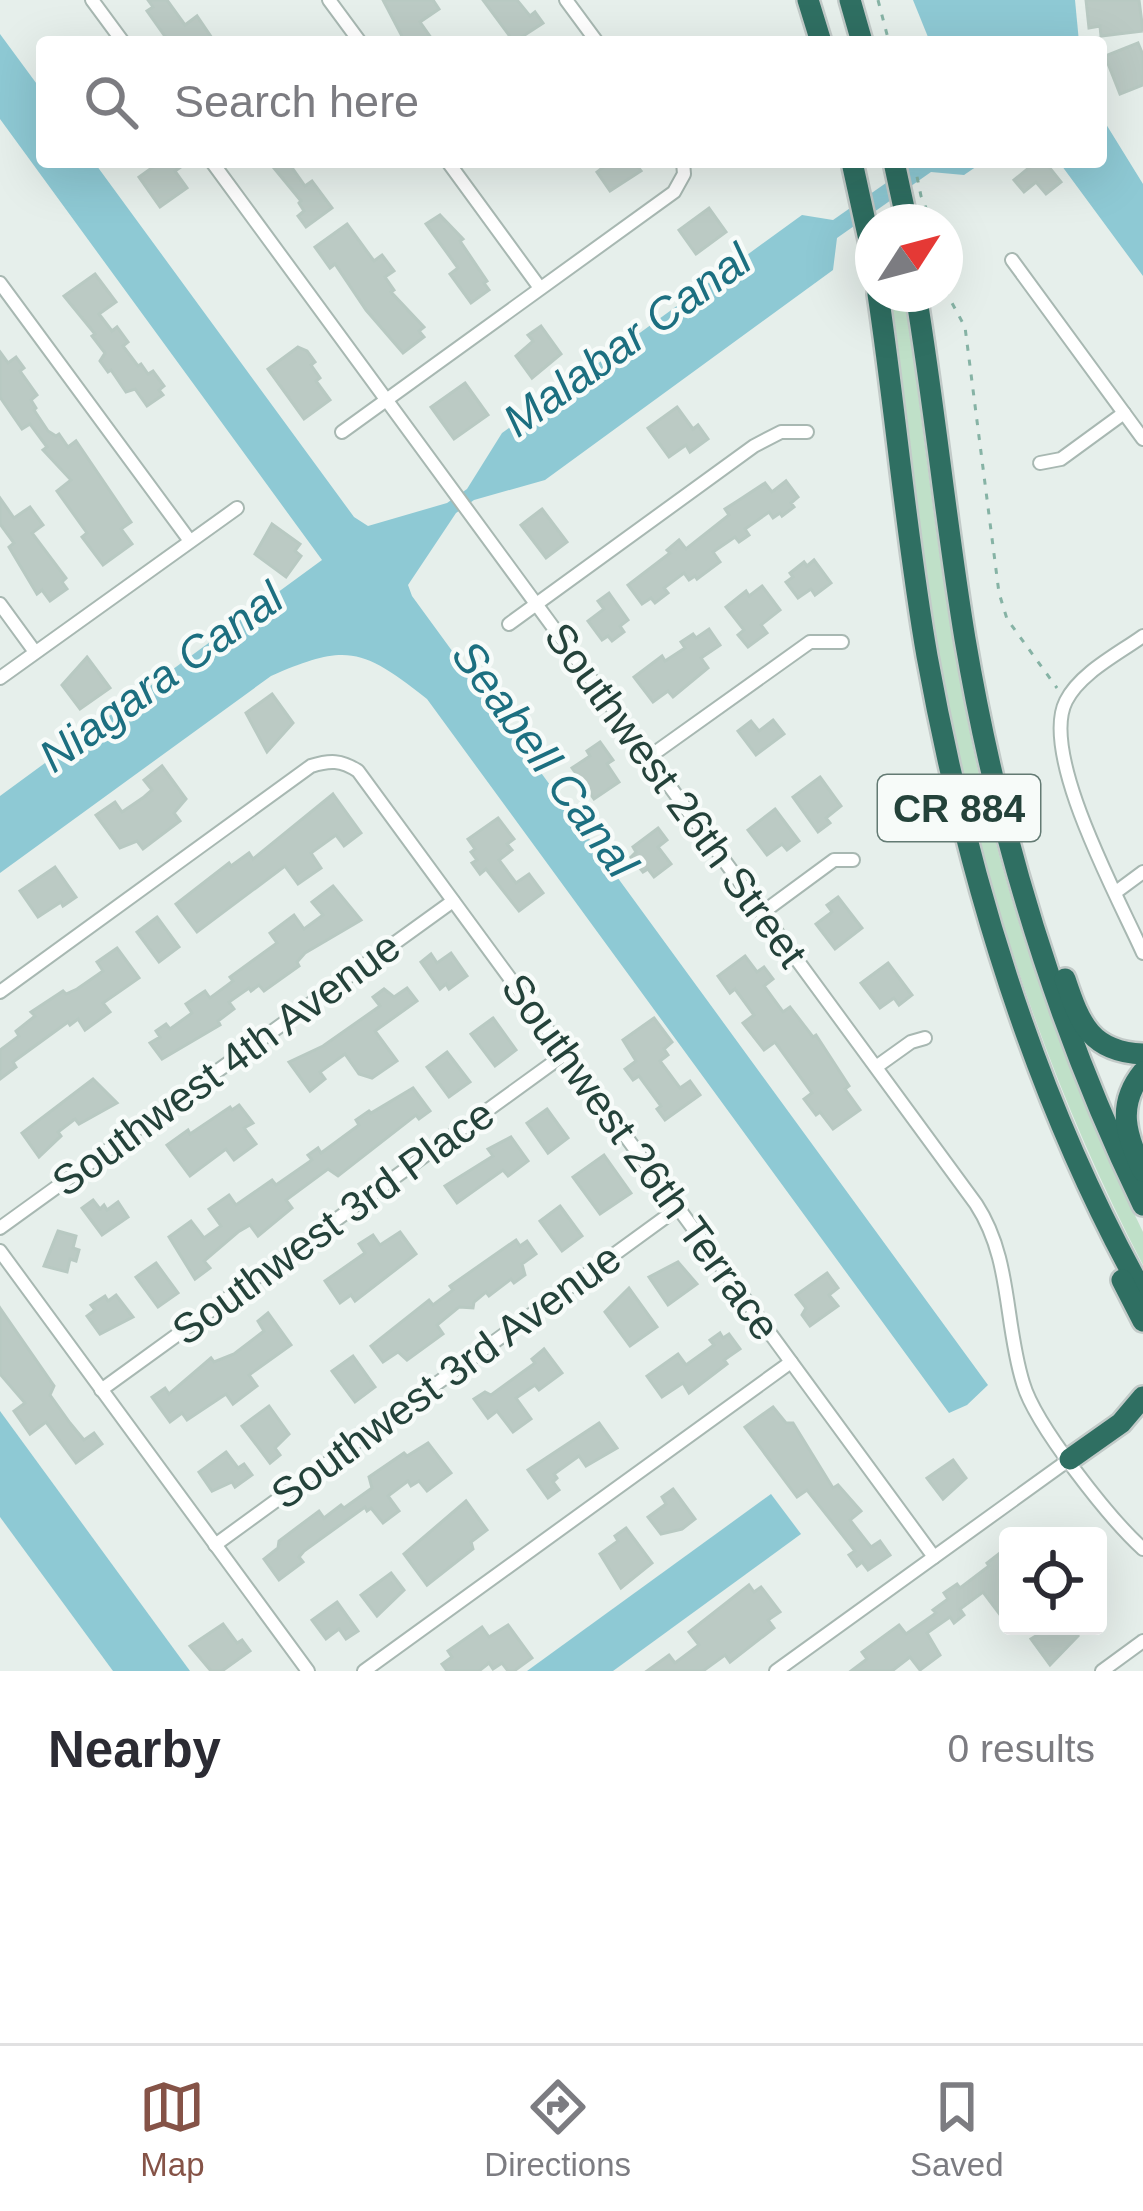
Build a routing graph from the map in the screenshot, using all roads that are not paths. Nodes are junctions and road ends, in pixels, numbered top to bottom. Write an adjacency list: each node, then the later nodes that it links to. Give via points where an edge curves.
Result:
1 (92, 0): 6 (street)
2 (328, 0): 7 (street)
3 (566, 0): 8 (street)
4 (808, 0): 9 (highway)
5 (850, 0): 10 (highway)
6 (119, 36)
7 (355, 36)
8 (593, 36)
9 (819, 36)
10 (860, 36)
11 (216, 168): 23 (street, Southwest 26th Street)
12 (452, 168): 20 (street)
13 (683, 168): 20 (street, via 674,192)
14 (853, 168): 16 (highway)
15 (895, 168): 17 (highway)
16 (861, 204)
17 (903, 204)
18 (1012, 260): 24 (street)
19 (0, 283): 30 (street)
20 (540, 288): 23 (street)
21 (880, 312): 52 (highway, CR 884, via 949,769 982,896)
22 (919, 312): 35 (highway, CR 884)
23 (386, 399): 25 (street); 32 (street, Southwest 26th Street)
24 (1124, 413): 27 (street); 28 (street, via 1061,459)
25 (342, 432)
26 (808, 432): 32 (street, via 781,432 754,446)
27 (1143, 439)
28 (1040, 463)
29 (237, 508): 30 (street)
30 (190, 541): 37 (street)
31 (0, 604): 37 (street)
32 (535, 604): 33 (street); 39 (street, Southwest 26th Street)
33 (509, 624)
34 (1143, 636): 42 (street, via 1079,682 1060,717 1063,761)
35 (965, 641): 49 (highway, via 1072,999 1099,1043); 54 (highway, CR 884, via 1051,983)
36 (842, 642): 39 (street, via 810,642)
37 (35, 652): 38 (street)
38 (0, 678)
39 (649, 757): 44 (street, Southwest 26th Street)
40 (854, 860): 44 (street, via 834,860)
41 (1143, 872): 42 (street)
42 (1116, 892): 45 (street)
43 (453, 901): 46 (street, Southwest 26th Terrace, via 358,771 328,760); 48 (street, Southwest 26th Terrace); 56 (street, Southwest 4th Avenue)
44 (762, 913): 50 (street, Southwest 26th Street)
45 (1143, 953)
46 (0, 992)
47 (926, 1038): 50 (street)
48 (566, 1054): 55 (street, Southwest 26th Terrace); 61 (street, Southwest 3rd Place)
49 (1143, 1054)
50 (876, 1067): 65 (street, Southwest 26th Street, via 994,1234 1023,1385)
51 (1143, 1072): 53 (highway, via 1124,1121)
52 (1049, 1088): 58 (highway, CR 884); 59 (highway, via 1043,1105 1054,1137)
53 (1143, 1171)
54 (1143, 1205)
55 (678, 1208): 60 (street, Southwest 26th Terrace); 66 (street, Southwest 3rd Avenue)
56 (0, 1228)
57 (0, 1251): 61 (street)
58 (1143, 1293)
59 (1143, 1321)
60 (791, 1362): 68 (street, Southwest 26th Terrace); 71 (street)
61 (101, 1390): 66 (street)
62 (1143, 1397): 64 (highway)
63 (1143, 1415): 64 (highway)
64 (1121, 1423): 65 (highway)
65 (1070, 1459): 67 (street, Southwest 26th Street); 68 (street)
66 (214, 1545): 70 (street)
67 (1143, 1549)
68 (934, 1557): 72 (street)
69 (1143, 1642): 73 (street)
70 (308, 1671)
71 (364, 1671)
72 (776, 1671)
73 (1102, 1671)

